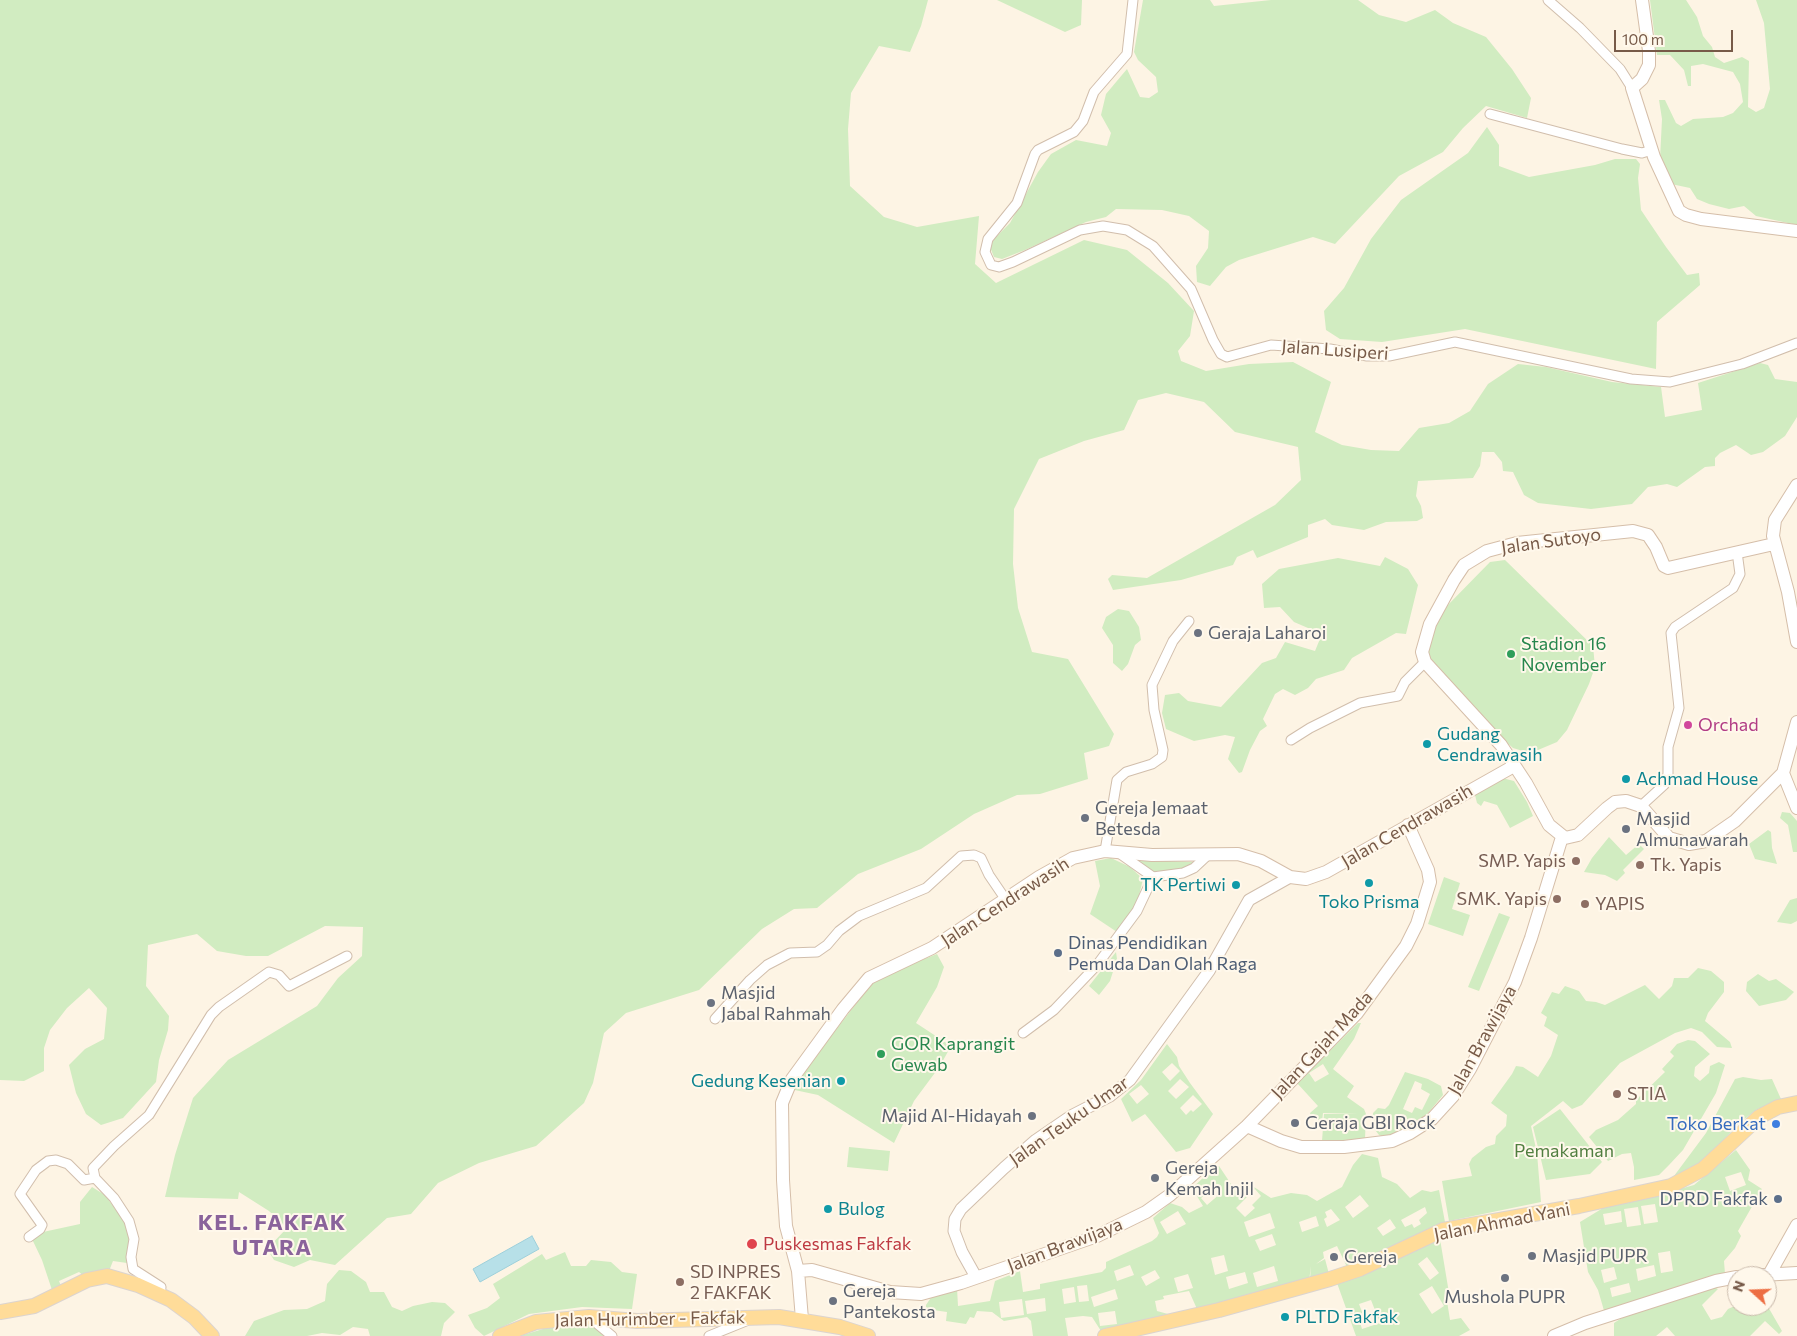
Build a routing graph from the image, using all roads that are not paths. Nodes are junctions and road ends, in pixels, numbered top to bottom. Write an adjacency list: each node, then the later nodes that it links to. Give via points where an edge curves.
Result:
1 (1133, 0): 8 (street, Jalan Lusiperi, via 1127,54 1094,92 1085,116 1074,132 1035,154 1017,203 988,239 986,256 995,266 1013,262 1080,230 1103,226 1127,230 1152,246 1191,289 1213,340 1221,354 1227,357 1271,346 1390,356 1454,342 1632,380 1670,382 1742,364)
2 (1548, 0): 4 (street, via 1620,70)
3 (1642, 0): 4 (main road, via 1649,65 1642,79)
4 (1632, 88): 6 (main road)
5 (1490, 114): 6 (street, via 1622,149)
6 (1652, 150): 7 (main road, via 1673,200 1682,213 1701,219)
7 (1797, 231)
8 (1797, 343)
9 (1797, 485): 10 (main road, via 1775,520)
10 (1774, 544): 11 (main road, Jalan Sutoyo); 13 (main road, via 1788,592)
11 (1737, 552): 14 (main road, Jalan Sutoyo, via 1668,568 1648,535 1630,531 1517,543 1487,551 1464,565 1445,596 1424,641); 19 (street, via 1740,574 1733,588 1675,627 1671,633 1678,718 1668,747 1668,774 1664,785)
12 (1189, 622): 23 (street, via 1173,641 1152,685 1162,757 1152,764 1126,772 1117,780)
13 (1797, 642)
14 (1424, 662): 16 (street, via 1404,682 1398,696 1360,703); 17 (main road, via 1501,746)
15 (1797, 722): 18 (main road)
16 (1291, 740)
17 (1514, 766): 21 (main road, Jalan Cendrawasih); 22 (main road, via 1549,825)
18 (1783, 773): 19 (main road, via 1719,834 1697,844 1683,844 1670,838); 20 (main road)
19 (1641, 806): 22 (main road, via 1626,801 1615,802 1573,838)
20 (1797, 808)
21 (1408, 825): 27 (main road, Jalan Cendrawasih, via 1326,872 1306,879); 33 (main road, Jalan Gajah Mada, via 1430,882 1411,937 1357,1013)
22 (1562, 837): 33 (main road, Jalan Brawijaya, via 1515,982 1470,1069 1453,1096 1432,1119 1392,1141 1344,1147 1301,1147)
23 (1105, 851): 24 (main road, Jalan Cendrawasih); 28 (main road, Jalan Cendrawasih, via 1077,856 1058,864)
24 (1119, 852): 25 (main road, Jalan Cendrawasih); 26 (street)
25 (1209, 854): 26 (street, via 1183,873); 27 (main road, Jalan Cendrawasih, via 1250,856)
26 (1153, 877): 31 (street, via 1137,911 1097,965 1054,1010)
27 (1290, 877): 41 (street, Jalan Teuku Umar, via 1249,900 1209,971 1130,1080 1110,1096 1071,1116 1036,1140 961,1209 954,1230)
28 (1006, 900): 30 (street, via 988,875 981,858 974,854 961,856 926,888 859,916 817,952 790,953 767,965); 38 (main road, Jalan Cendrawasih, via 932,948 869,978 792,1079 782,1104 783,1180)
29 (347, 956): 34 (street, via 289,986 279,975 269,972 215,1011 149,1115 93,1168)
30 (715, 1019)
31 (1023, 1033)
32 (1797, 1103): 53 (main road, Jalan Ahmad Yani, via 1778,1107 1759,1117 1703,1169 1671,1186 1444,1230 1360,1269 1330,1279 1226,1309)
33 (1247, 1126): 41 (main road, Jalan Brawijaya, via 1170,1195 1146,1212 1097,1236)
34 (95, 1178): 36 (street, via 84,1180 68,1164 56,1160 48,1161 36,1170 20,1194 42,1225); 43 (street, via 129,1221 133,1233 133,1268 161,1287)
35 (1797, 1225): 37 (main road)
36 (29, 1237)
37 (1774, 1266)
38 (798, 1271): 41 (main road, Jalan Brawijaya, via 819,1271 872,1288 904,1294 921,1294); 47 (main road, Jalan Cendrawasih)
39 (1777, 1273): 40 (main road)
40 (1797, 1273)
41 (976, 1277)
42 (1727, 1279): 54 (main road, via 1585,1323)
43 (160, 1295): 44 (main road, via 116,1277 102,1276 34,1306); 48 (main road, via 181,1305)
44 (0, 1312)
45 (589, 1317): 46 (main road, Jalan Hurimber - Fakfak, via 637,1321); 49 (main road, Jalan Hurimber - Fakfak, via 536,1322); 50 (street)
46 (753, 1318): 47 (main road, Jalan Hurimber - Fakfak); 51 (street)
47 (802, 1319): 52 (main road)
48 (212, 1336)
49 (500, 1336)
50 (612, 1336)
51 (709, 1336)
52 (868, 1336)
53 (1105, 1336)
54 (1554, 1336)

